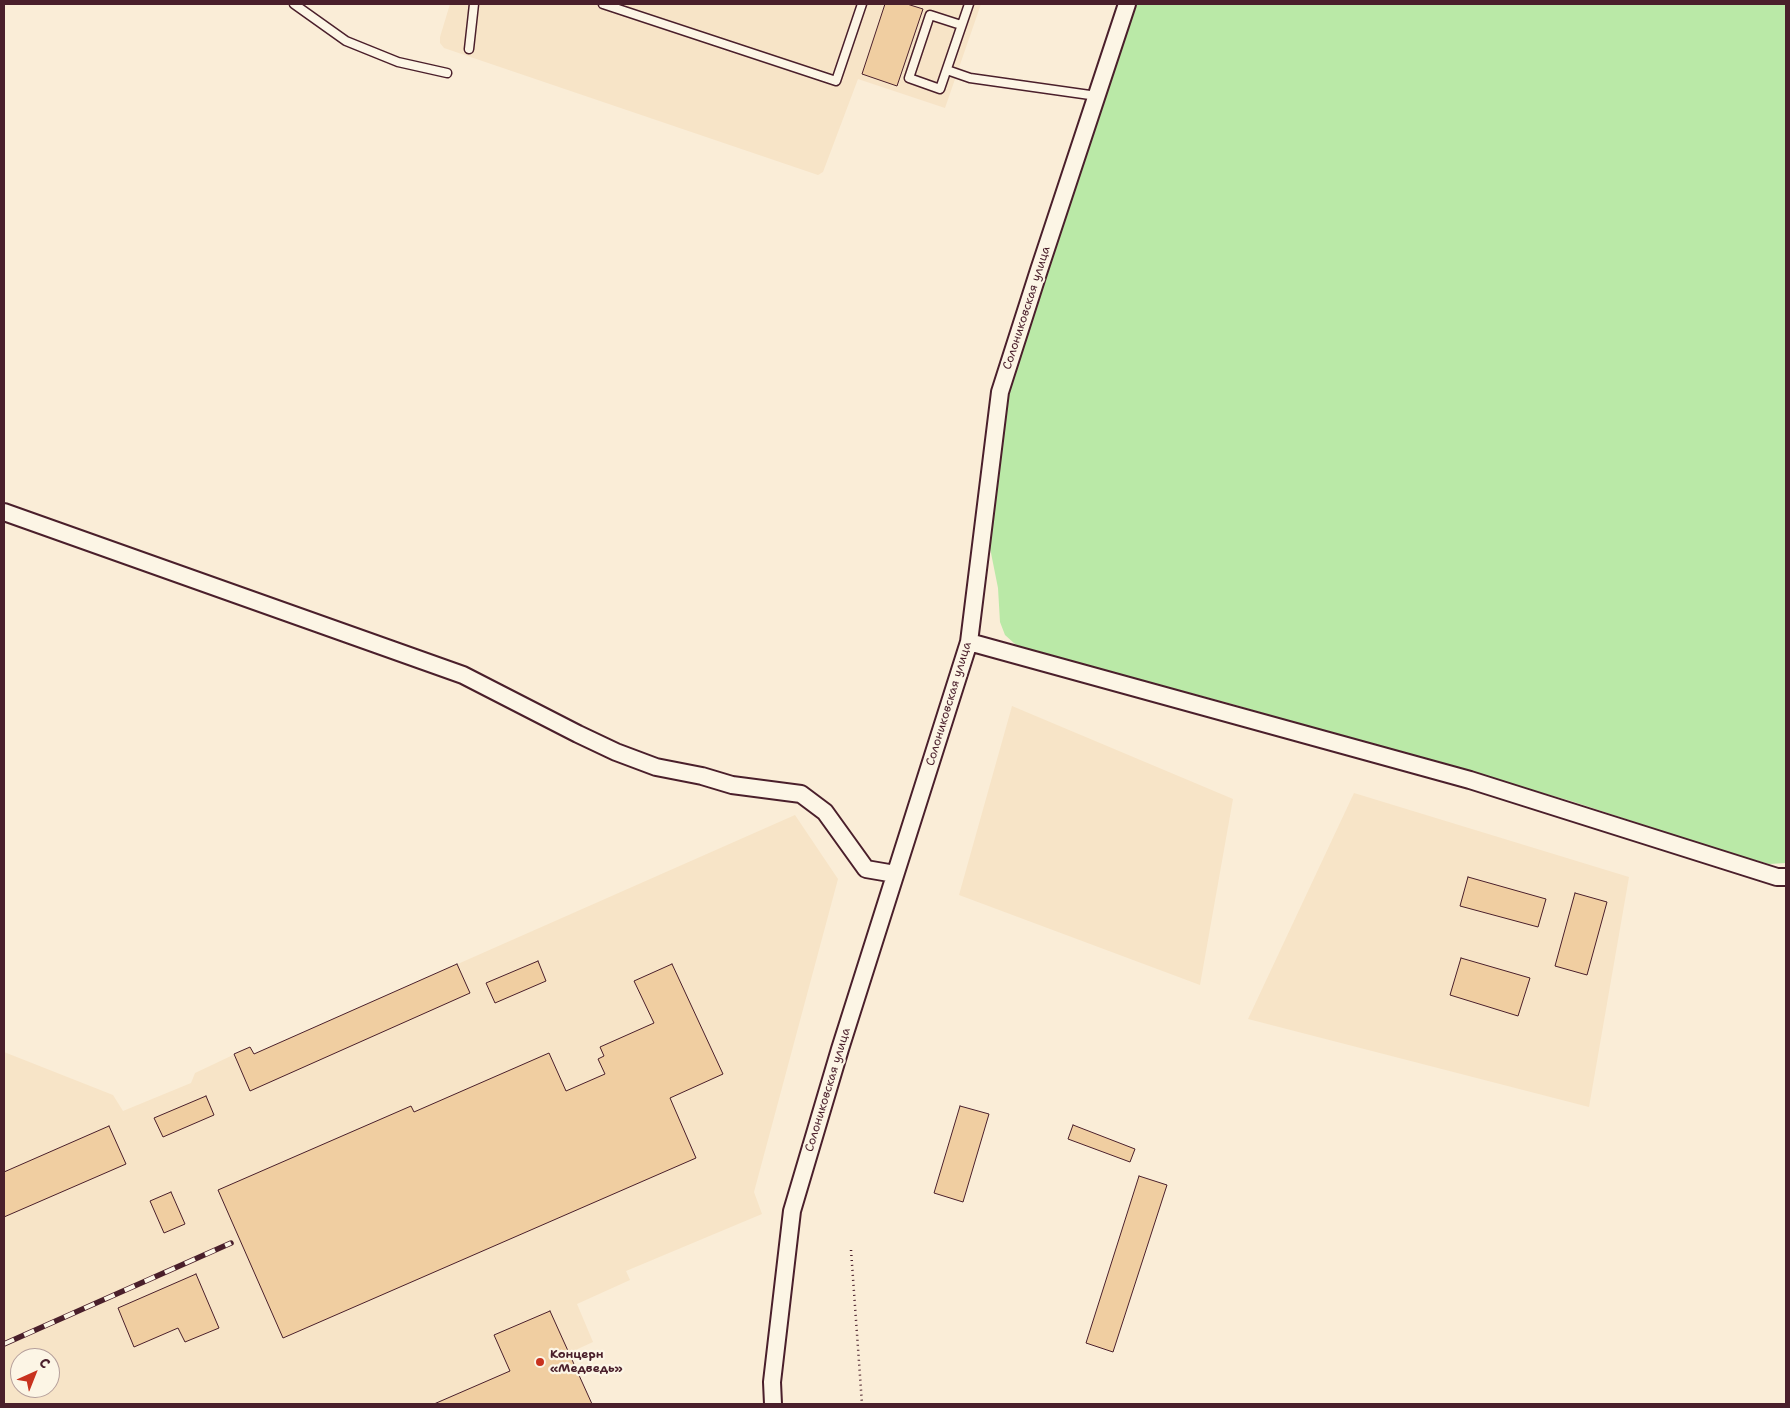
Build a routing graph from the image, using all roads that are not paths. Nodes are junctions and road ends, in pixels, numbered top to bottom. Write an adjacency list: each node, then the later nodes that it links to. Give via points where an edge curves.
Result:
1 (294, 4): 10 (lane, via 346,41 398,62)
2 (474, 4): 8 (lane)
3 (603, 4): 4 (lane, via 836,81)
4 (862, 4)
5 (969, 4): 7 (lane)
6 (1127, 4): 11 (street, Солониковская улица)
7 (961, 25): 9 (lane); 9 (lane, via 930,14 909,78 940,89)
8 (469, 50)
9 (947, 70): 11 (lane, via 970,78)
10 (447, 73)
11 (1097, 96): 13 (street, Солониковская улица, via 1000,392)
12 (4, 512): 14 (street, via 463,675 578,734 656,767 732,785 801,794 825,812 866,869)
13 (969, 642): 14 (street, Солониковская улица); 15 (street, via 1470,780 1777,877)
14 (895, 874): 16 (street, Солониковская улица, via 792,1211)
15 (1786, 877)
16 (772, 1404)

